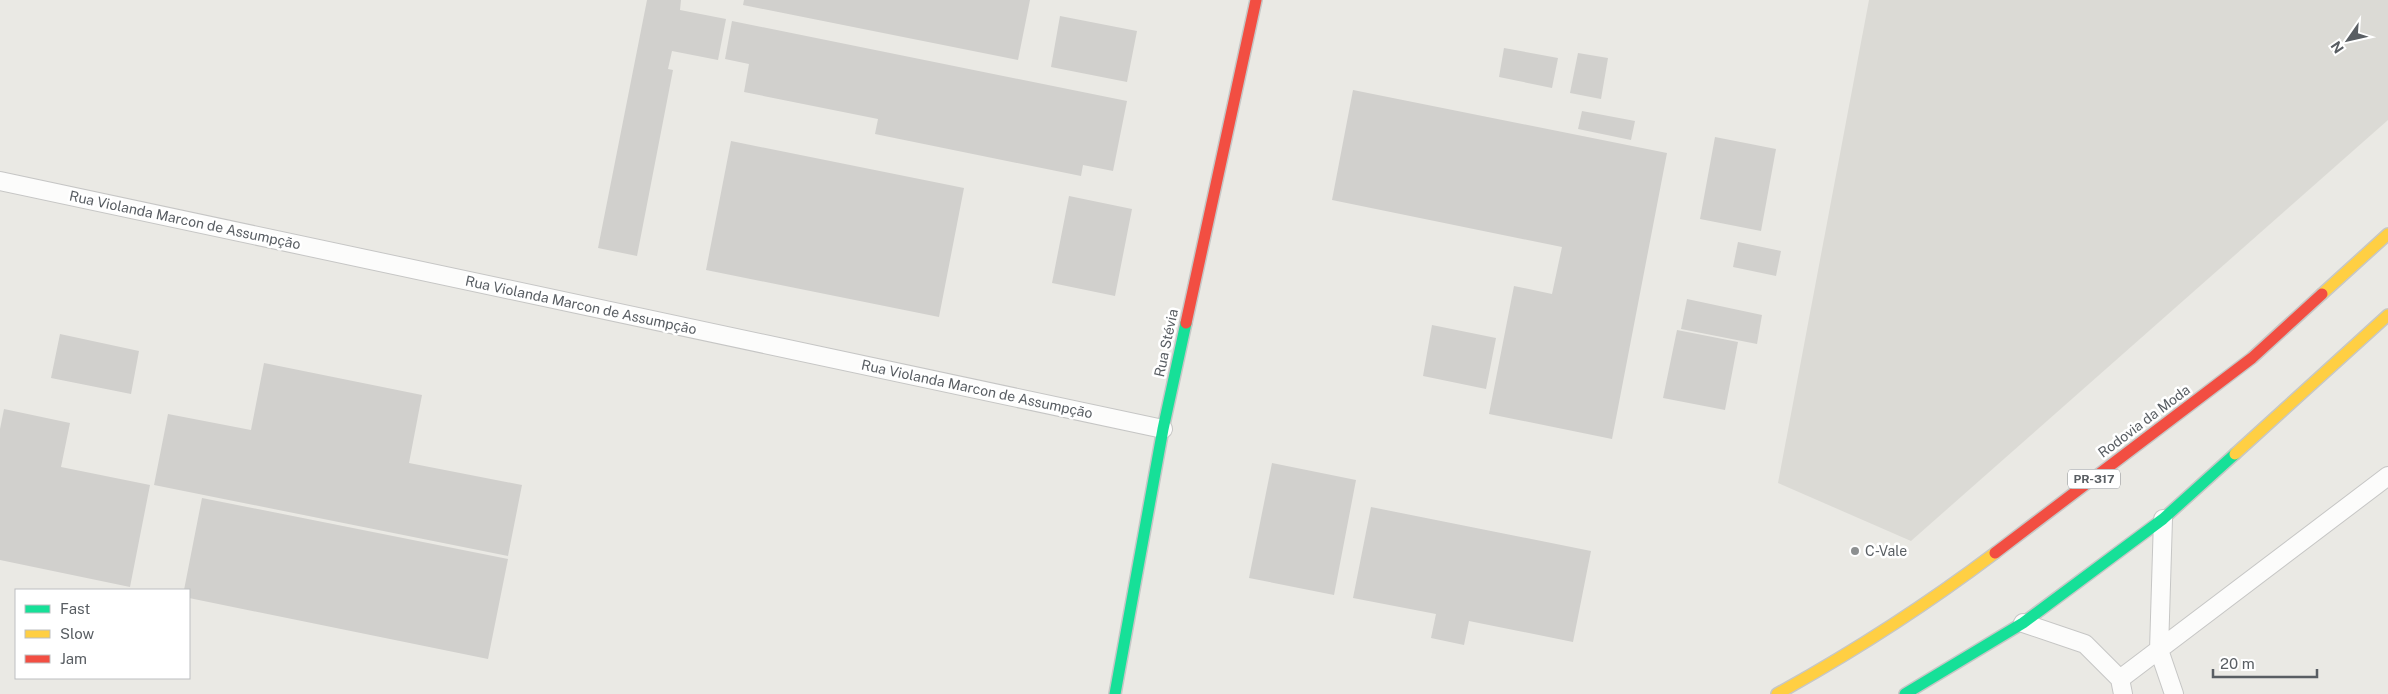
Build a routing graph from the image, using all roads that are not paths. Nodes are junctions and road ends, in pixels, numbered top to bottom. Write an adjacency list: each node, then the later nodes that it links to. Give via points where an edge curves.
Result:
1 (1256, 0): 5 (main road, Rua Stévia)
2 (0, 181): 5 (lane, Rua Violanda Marcon de Assumpção)
3 (2388, 234): 12 (main road, Rodovia da Moda / PR-317, via 2252,358 2007,545 1841,658)
4 (2388, 315): 7 (main road)
5 (1163, 429): 11 (main road, Rua Stévia)
6 (2388, 476): 9 (lane)
7 (2163, 518): 8 (main road); 9 (lane)
8 (2023, 623): 10 (lane, via 2085,644); 13 (main road)
9 (2160, 650): 10 (lane); 14 (lane)
10 (2121, 686)
11 (1115, 694)
12 (1777, 694)
13 (1905, 694)
14 (2174, 694)

